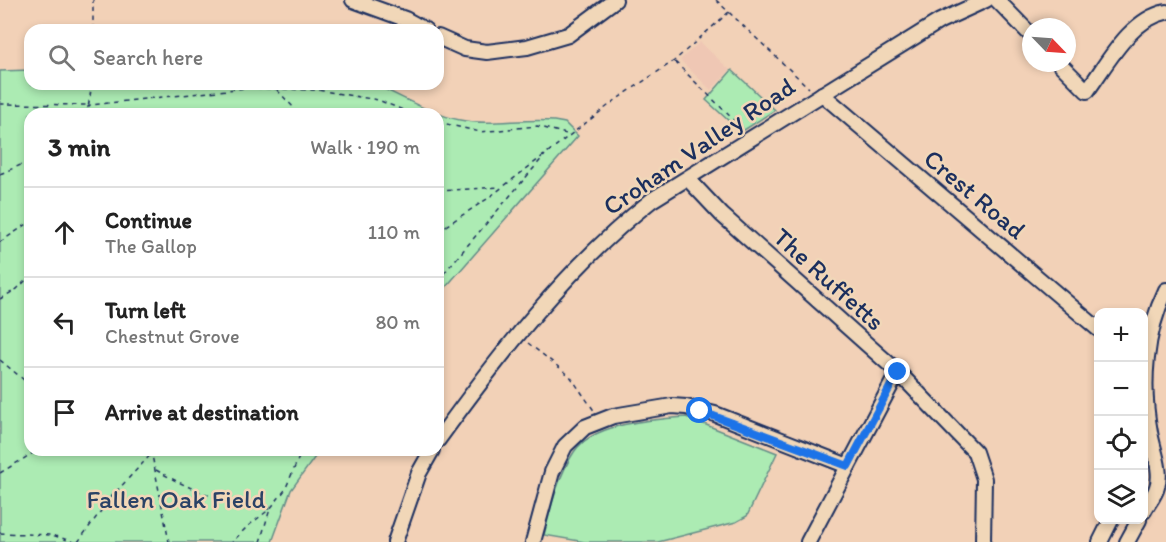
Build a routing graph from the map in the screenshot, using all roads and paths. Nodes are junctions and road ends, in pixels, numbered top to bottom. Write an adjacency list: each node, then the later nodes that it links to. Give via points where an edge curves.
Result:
1 (93, 0): 9 (path)
2 (353, 0): 10 (street)
3 (615, 0): 12 (street, via 568,34 527,47 487,51 465,49)
4 (716, 0): 7 (path)
5 (986, 0): 19 (street, Croham Valley Road, via 940,21)
6 (997, 0): 11 (street)
7 (729, 12): 13 (path); 19 (path)
8 (1166, 12): 14 (street, via 1156,14 1128,35 1087,91)
9 (93, 24)
10 (414, 24)
11 (1022, 26)
12 (444, 40)
13 (674, 61): 27 (path); 28 (path)
14 (1068, 72)
15 (91, 90): 21 (path)
16 (228, 90): 21 (path)
17 (278, 90): 24 (path)
18 (317, 90): 25 (path, via 378,100)
19 (817, 93): 28 (street, Croham Valley Road); 42 (street, Crest Road)
20 (0, 104): 21 (path)
21 (90, 105): 22 (path); 23 (path)
22 (87, 108)
23 (89, 108)
24 (294, 108)
25 (398, 108)
26 (444, 123): 27 (path, via 480,132 537,126)
27 (571, 135): 29 (path)
28 (752, 138): 32 (street, Croham Valley Road)
29 (548, 152): 33 (path); 38 (path)
30 (24, 163): 31 (path)
31 (1, 172)
32 (688, 178): 43 (street, Croham Valley Road, via 652,200 594,249); 46 (street, The Ruffetts, via 722,215)
33 (502, 187): 34 (path); 36 (path)
34 (444, 192)
35 (24, 226): 37 (path)
36 (444, 227)
37 (0, 242)
38 (444, 273)
39 (24, 282): 41 (path)
40 (1166, 291): 44 (street)
41 (0, 298)
42 (1094, 326)
43 (518, 335): 49 (path, via 570,376); 50 (street, Croham Valley Road)
44 (1148, 340)
45 (0, 360): 47 (path)
46 (898, 372): 56 (street); 72 (street, The Ruffetts, via 975,452 984,478)
47 (24, 380)
48 (1148, 416): 58 (street)
49 (600, 420): 56 (street, via 644,410 686,407 715,414); 70 (street, via 574,435 565,446 552,472)
50 (444, 432)
51 (28, 456): 59 (path)
52 (148, 456): 65 (path)
53 (154, 456): 57 (path)
54 (299, 456): 61 (path, via 285,490)
55 (429, 456): 69 (street)
56 (848, 466): 71 (street)
57 (156, 470): 61 (path, via 217,500); 66 (path)
58 (1162, 472): 60 (street)
59 (0, 473)
60 (1148, 503)
61 (270, 509): 67 (path); 68 (path)
62 (1109, 524): 73 (street)
63 (1136, 524): 74 (street)
64 (0, 533): 65 (path, via 52,535)
65 (76, 542)
66 (170, 542)
67 (232, 542)
68 (260, 542)
69 (395, 542)
70 (533, 542)
71 (808, 542)
72 (982, 542)
73 (1100, 542)
74 (1127, 542)

